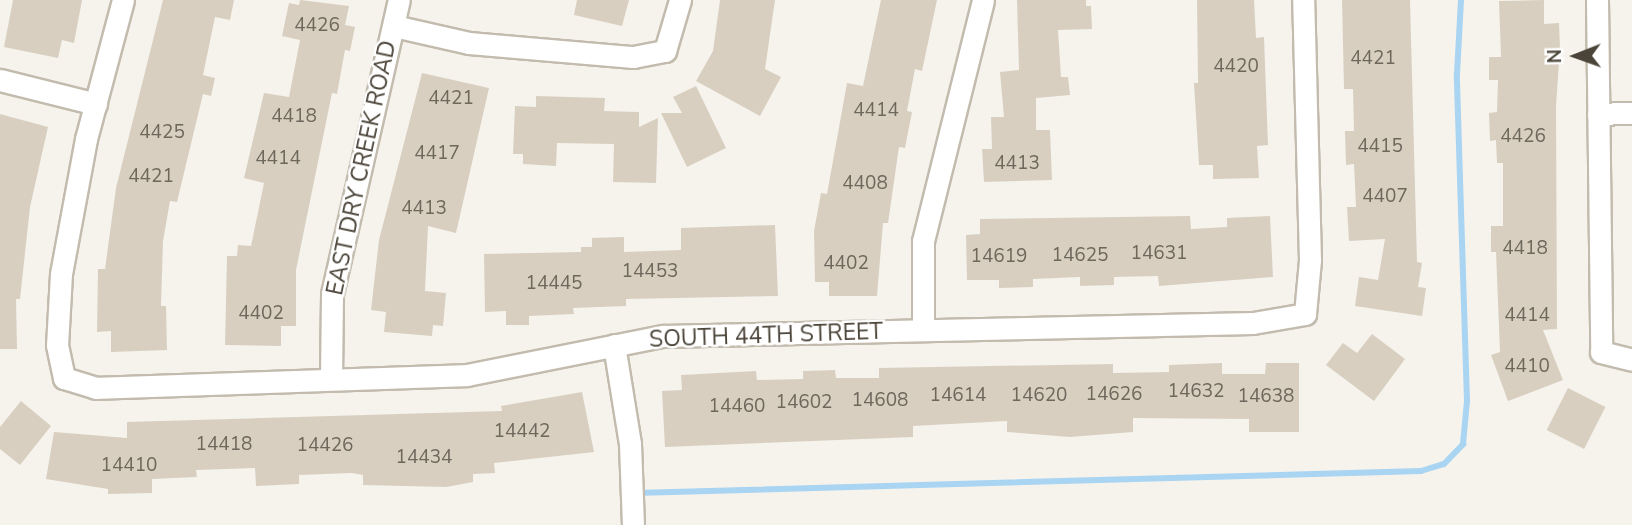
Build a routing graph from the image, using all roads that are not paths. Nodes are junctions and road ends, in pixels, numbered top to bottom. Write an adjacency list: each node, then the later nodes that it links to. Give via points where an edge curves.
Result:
1 (123, 0): 9 (street)
2 (399, 0): 7 (street, EAST DRY CREEK ROAD)
3 (680, 0): 7 (street, via 665,51 633,57 538,51)
4 (983, 0): 12 (street, via 923,241)
5 (1303, 0): 12 (street, SOUTH 44TH STREET, via 1310,260 1305,314 1253,323)
6 (1597, 0): 11 (street)
7 (394, 26): 15 (street, EAST DRY CREEK ROAD, via 332,294)
8 (0, 80): 9 (street)
9 (96, 104): 15 (street, SOUTH 44TH STREET, via 68,220 61,274 57,345 64,378 96,387)
10 (1632, 113): 11 (street)
11 (1598, 114): 14 (street, via 1601,352)
12 (923, 330): 13 (street, SOUTH 44TH STREET, via 663,336)
13 (614, 345): 15 (street, SOUTH 44TH STREET, via 467,375); 16 (street, via 630,444)
14 (1632, 360)
15 (331, 378)
16 (634, 525)

